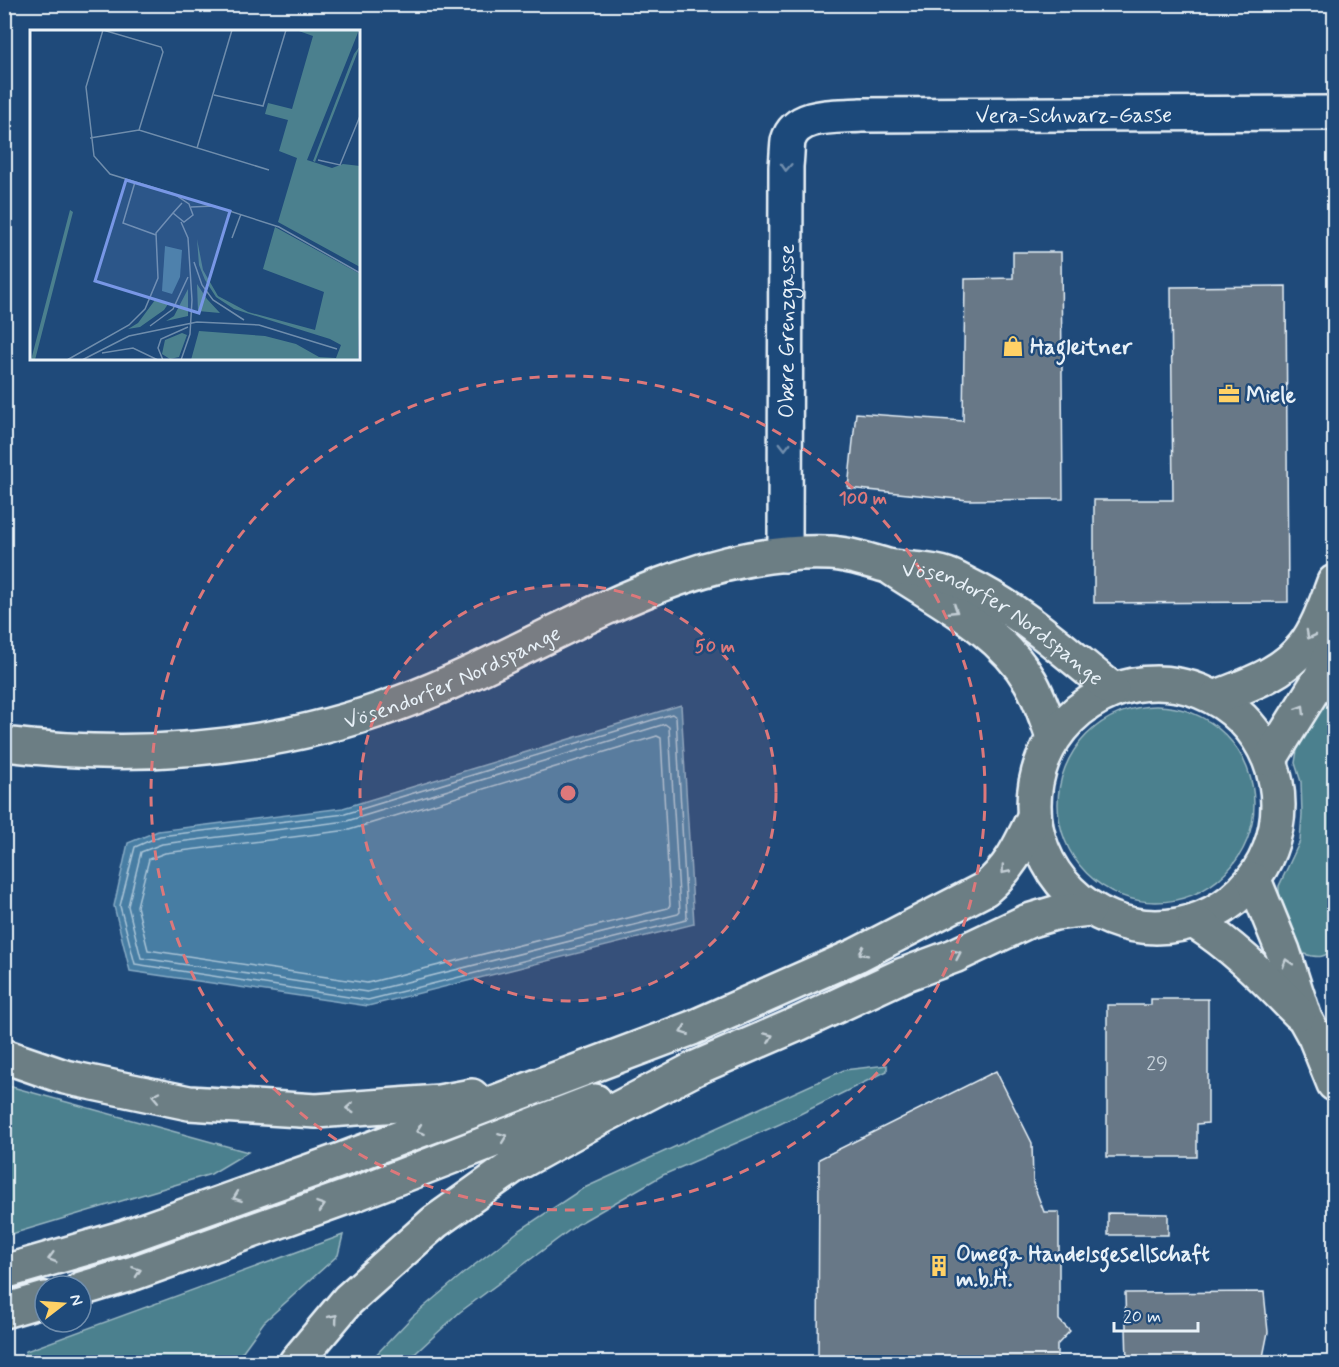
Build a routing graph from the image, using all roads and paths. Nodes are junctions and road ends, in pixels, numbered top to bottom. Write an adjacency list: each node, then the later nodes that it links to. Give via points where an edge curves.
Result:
1 (1335, 113): 2 (street, Vera-Schwarz-Gasse, via 861,115)
2 (811, 119): 3 (street, Obere Grenzgasse, one-way to 3, via 801,124 789,139 786,166)
3 (785, 555): 4 (main road, Vösendorfer Nordspange, via 831,554); 10 (main road, Vösendorfer Nordspange, via 686,576 620,602 477,672 403,702 311,730 216,747 144,752 102,753)
4 (887, 566): 7 (main road, Vösendorfer Nordspange, via 946,574 993,597); 9 (main road, Vösendorfer Nordspange, one-way to 9, via 976,624 1016,661 1030,681)
5 (1335, 582): 8 (main road, one-way to 8, via 1305,645 1289,661 1269,675)
6 (1335, 645): 11 (main road, one-way to 6, via 1321,677)
7 (1112, 689): 8 (main road, via 1151,682 1189,686); 9 (main road, via 1082,706)
8 (1216, 698): 11 (main road, via 1253,729)
9 (1053, 737): 12 (main road, via 1036,774)
10 (4, 744)
11 (1270, 759): 13 (main road, via 1279,800 1274,841)
12 (1033, 819): 14 (main road, via 1042,851 1058,881); 19 (main road, one-way to 19, via 1015,857 999,877 963,902 857,955 692,1028)
13 (1254, 880): 15 (main road, via 1227,906); 16 (main road, one-way to 13)
14 (1089, 909): 15 (main road, via 1125,924 1160,929); 18 (main road, one-way to 14, via 1028,921)
15 (1195, 922): 16 (main road, via 1250,963)
16 (1305, 1019): 20 (main road)
17 (4, 1056): 19 (main road, one-way to 17, via 439,1102 316,1111 189,1103 65,1077)
18 (696, 1068): 22 (main road, one-way to 18, via 355,1194 592,1102); 25 (main road, one-way to 18, via 348,1300 435,1222 515,1165)
19 (554, 1081): 21 (main road, one-way to 21, via 125,1237)
20 (1335, 1084)
21 (4, 1272)
22 (93, 1285)
23 (33, 1303): 24 (main road)
24 (4, 1311)
25 (296, 1362)

